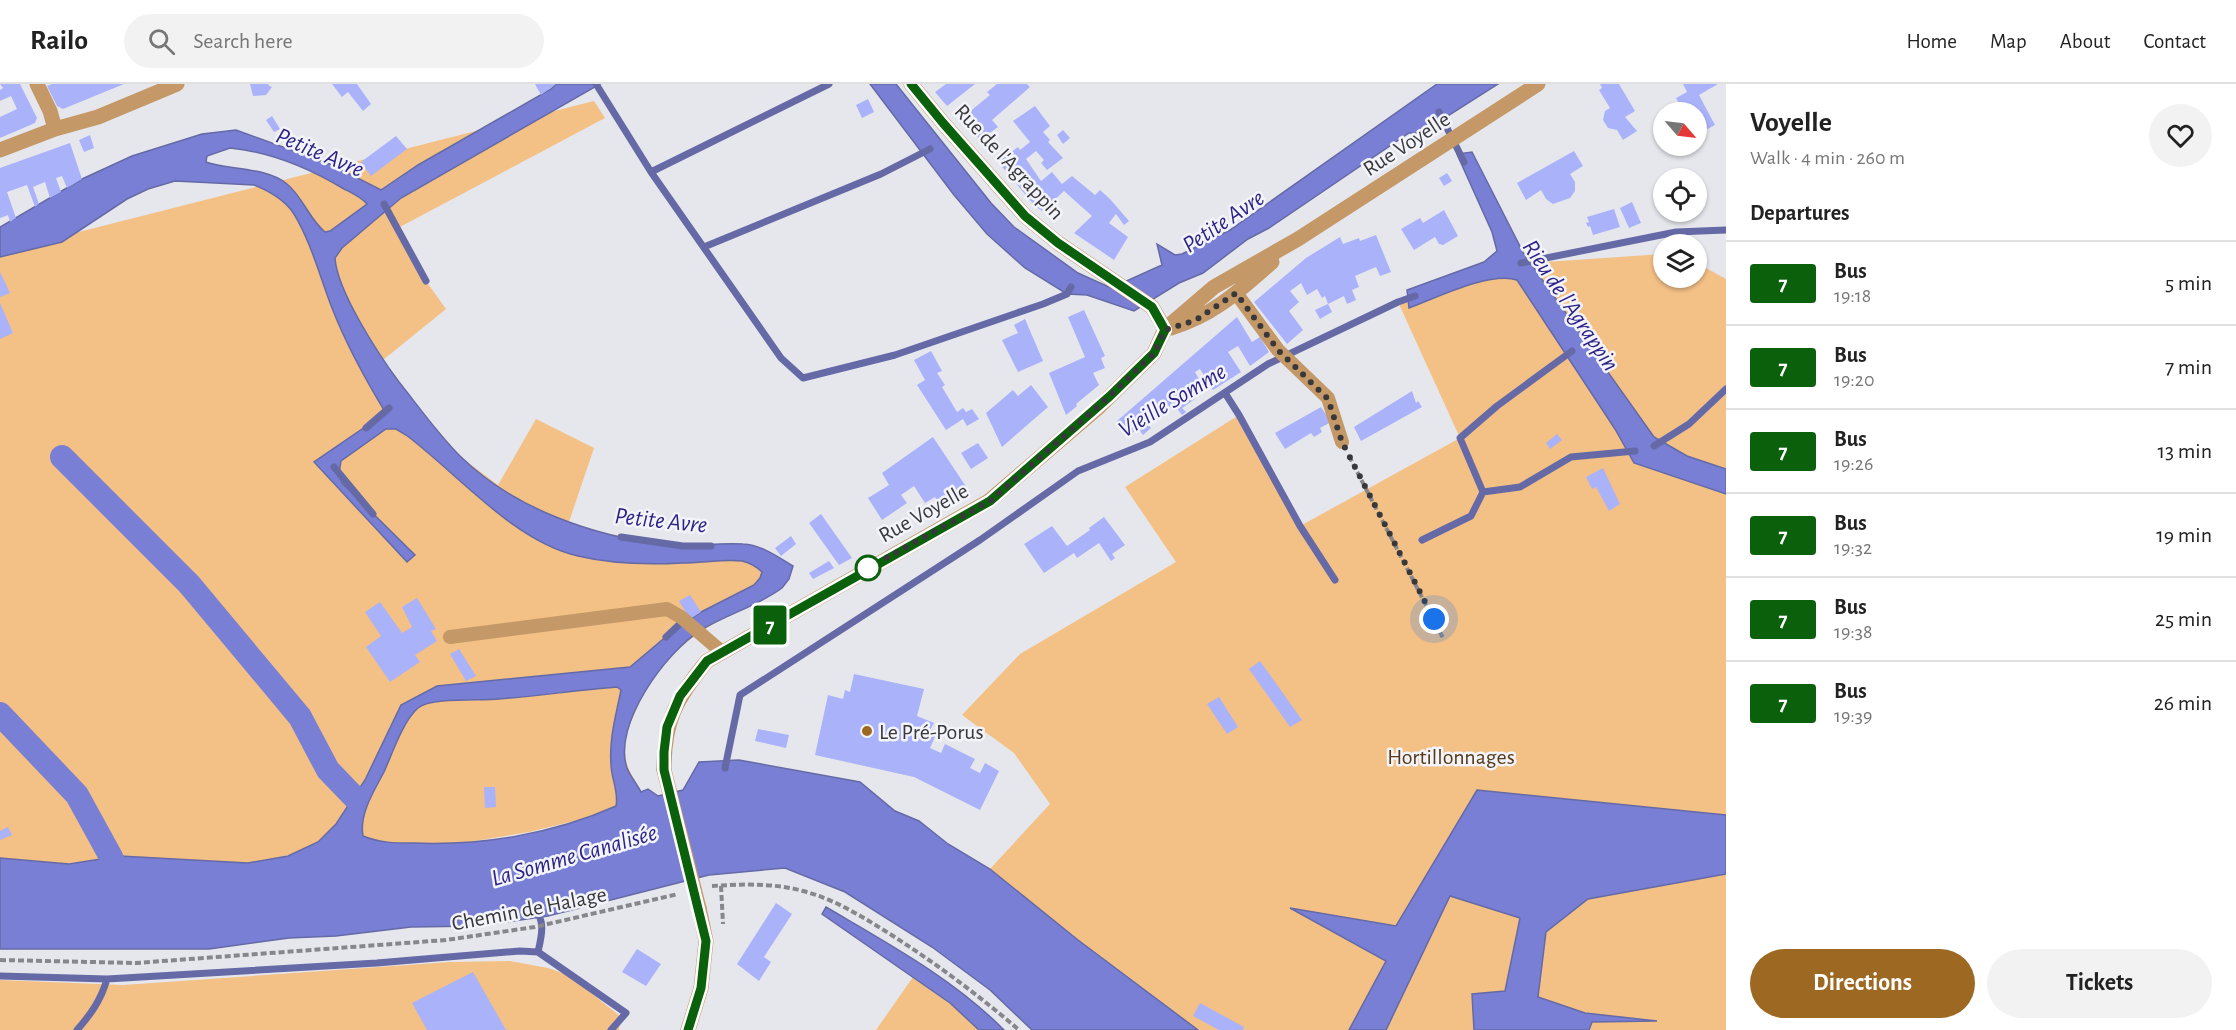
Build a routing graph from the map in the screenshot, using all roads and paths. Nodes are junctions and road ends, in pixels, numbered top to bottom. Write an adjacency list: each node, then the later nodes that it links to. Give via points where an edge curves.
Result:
1 (37, 84): 5 (street)
2 (177, 84): 5 (street, via 98,117)
3 (911, 84): 9 (street, Rue de l'Agrappin, via 1025,216 1152,307)
4 (1538, 84): 7 (street, Rue Voyelle)
5 (55, 129): 6 (street)
6 (0, 150)
7 (1298, 239): 8 (street, Rue Voyelle); 9 (street, Rue Voyelle, via 1214,287)
8 (1236, 293): 9 (street, Rue Voyelle, via 1196,320); 10 (lane, via 1278,350 1328,399)
9 (1165, 330): 13 (street, Rue Voyelle, via 1154,353 1110,396 990,501)
10 (1342, 442): 12 (path)
11 (450, 637): 13 (lane, via 667,609)
12 (1443, 638)
13 (722, 652): 17 (street, Rue Voyelle, bridge, via 707,661 680,696 667,727 664,770 706,941 701,988)
14 (703, 888): 18 (path, via 770,885 840,903 976,993)
15 (683, 893): 16 (path, Chemin de Halage, via 536,927 446,940 136,963)
16 (0, 960)
17 (688, 1030)
18 (1019, 1030)

